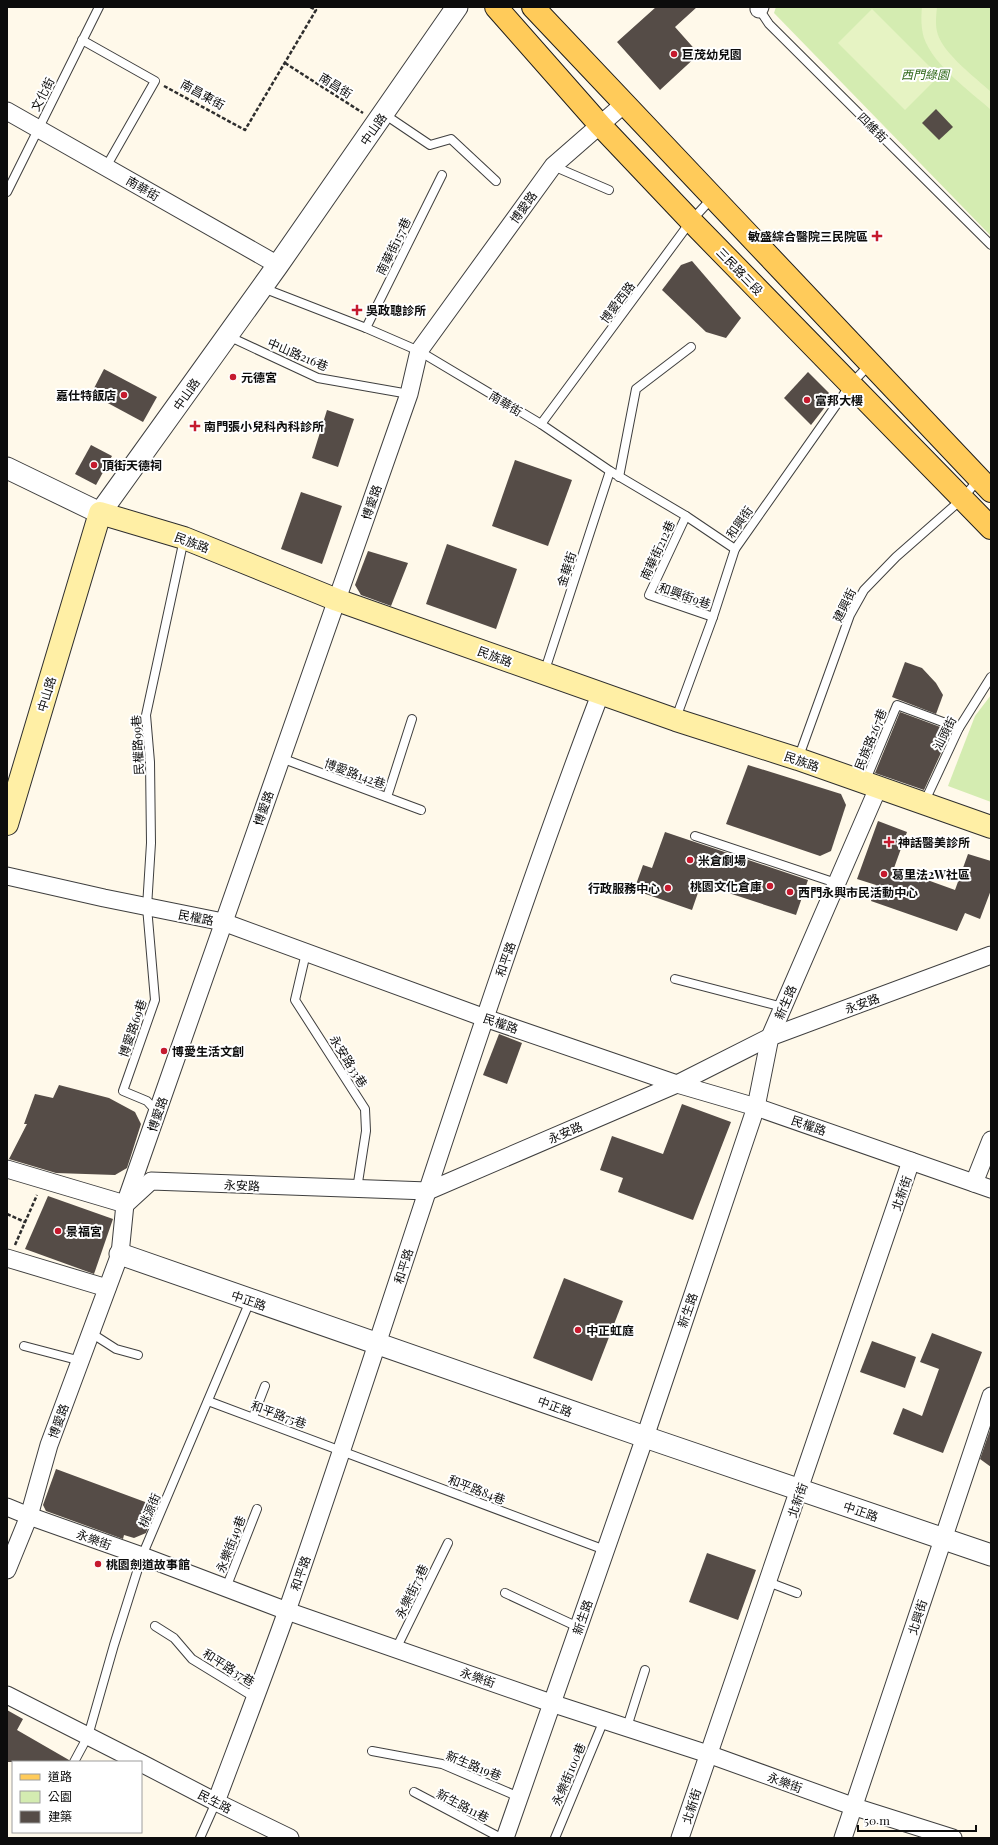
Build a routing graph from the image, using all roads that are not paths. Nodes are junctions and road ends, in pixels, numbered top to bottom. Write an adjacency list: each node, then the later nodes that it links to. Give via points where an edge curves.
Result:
1 (99, 7): 6 (lane, 文化街)
2 (457, 7): 9 (street, 中山路)
3 (496, 7): 10 (main road, 三民路三段)
4 (533, 7): 7 (main road)
5 (759, 8): 20 (lane, 四維街, via 769,24)
6 (82, 40): 11 (lane, 文化街); 13 (lane, via 155,81)
7 (624, 104): 10 (street, 博愛路); 18 (main road)
8 (7, 111): 11 (street, 南華街)
9 (380, 118): 15 (lane, via 430,145 451,139); 21 (street, 中山路)
10 (600, 125): 12 (street, 博愛路); 19 (main road, 三民路三段)
11 (38, 128): 13 (street, 南華街); 17 (lane, 文化街)
12 (553, 166): 16 (lane); 26 (street, 博愛路)
13 (106, 167): 21 (street, 南華街)
14 (442, 175): 23 (lane, 南華街157巷)
15 (496, 181)
16 (609, 190)
17 (7, 192)
18 (714, 197): 19 (lane, 博愛西路); 27 (main road)
19 (691, 222): 28 (main road, 三民路三段); 30 (lane, 博愛西路)
20 (991, 245)
21 (278, 265): 22 (street, 中山路)
22 (262, 288): 23 (lane, 南華街); 24 (street, 中山路)
23 (366, 328): 26 (lane, 南華街)
24 (228, 336): 29 (lane, 中山路216巷, via 318,378); 36 (street, 中山路)
25 (691, 347): 33 (lane, via 636,389)
26 (419, 352): 29 (street, 博愛路); 30 (lane, 南華街)
27 (870, 363): 28 (lane, 和興街); 34 (main road)
28 (851, 384): 35 (main road, 三民路三段); 40 (lane, 和興街)
29 (409, 394): 42 (street, 博愛路)
30 (541, 424): 32 (lane, 南華街)
31 (7, 468): 36 (street, 民族路)
32 (610, 471): 33 (lane, 南華街); 44 (lane, 金華街)
33 (619, 476): 37 (lane, 南華街)
34 (985, 484): 35 (lane, 建興街)
35 (962, 499): 38 (main road, 三民路三段); 51 (lane, 建興街, via 896,557 864,590 850,615)
36 (100, 513): 39 (main road, 民族路); 56 (main road, 中山路)
37 (686, 516): 40 (lane, 南華街); 41 (lane, 南華街212巷)
38 (991, 528)
39 (184, 538): 42 (main road, 民族路); 61 (lane, 民權路99巷, via 146,715 150,762 151,836)
40 (735, 549): 43 (lane, 和興街)
41 (649, 595): 43 (lane, 和興街9巷)
42 (337, 600): 44 (main road, 民族路); 50 (street, 博愛路)
43 (713, 617): 48 (lane, 和興街)
44 (544, 674): 46 (main road, 民族路)
45 (991, 677): 49 (lane, 汕頭街)
46 (601, 692): 48 (main road, 民族路); 67 (street, 和平路)
47 (412, 719): 53 (lane)
48 (676, 720): 51 (main road, 民族路)
49 (958, 728): 52 (lane, 民族路267巷, via 897,705); 54 (lane, 汕頭街)
50 (281, 758): 53 (lane, 博愛路142巷); 62 (street, 博愛路)
51 (798, 759): 52 (main road, 民族路)
52 (872, 785): 54 (main road, 民族路); 60 (street, 新生路)
53 (387, 797): 55 (lane, 博愛路142巷)
54 (924, 803): 57 (main road, 民族路)
55 (421, 810)
56 (7, 824)
57 (991, 827)
58 (695, 836): 60 (lane)
59 (7, 876): 61 (street, 民權路)
60 (836, 883): 66 (street, 新生路)
61 (147, 907): 62 (street, 民權路); 71 (lane, 博愛路69巷, via 155,1000 123,1091 147,1101)
62 (223, 922): 63 (street, 民權路); 71 (street, 博愛路)
63 (306, 953): 67 (street, 民權路); 76 (lane, 永安路33巷, via 295,1000 365,1109 366,1131)
64 (991, 955): 68 (street, 永安路)
65 (675, 979): 66 (lane)
66 (783, 1007): 68 (street, 新生路)
67 (485, 1018): 69 (street, 民權路); 78 (street, 和平路)
68 (770, 1037): 69 (street, 永安路); 70 (street, 新生路)
69 (677, 1084): 70 (street, 民權路); 78 (street, 永安路)
70 (756, 1107): 73 (street, 民權路); 93 (street, 新生路)
71 (157, 1112): 79 (street, 博愛路)
72 (991, 1140): 75 (street)
73 (911, 1161): 75 (street, 民權路); 95 (street, 北新街)
74 (7, 1169): 79 (street)
75 (974, 1183): 77 (street, 民權路)
76 (356, 1189): 78 (street, 永安路); 79 (street, 永安路, via 151,1181)
77 (991, 1189)
78 (428, 1191): 85 (street, 和平路)
79 (125, 1204): 80 (street, 博愛路)
80 (120, 1254): 82 (street, 博愛路); 83 (street, 中正路)
81 (8, 1258): 82 (street)
82 (107, 1288): 84 (street, 博愛路)
83 (250, 1301): 85 (street, 中正路); 91 (lane, 桃源街)
84 (91, 1333): 87 (lane, via 116,1349); 88 (street, 博愛路)
85 (377, 1343): 93 (street, 中正路); 94 (street, 和平路)
86 (24, 1346): 88 (lane)
87 (138, 1356)
88 (80, 1361): 98 (street, 博愛路, via 49,1446)
89 (265, 1386): 92 (lane)
90 (991, 1396): 99 (street, 北興街)
91 (208, 1401): 92 (lane, 和平路75巷); 103 (lane, 桃源街)
92 (253, 1417): 94 (lane, 和平路75巷)
93 (645, 1437): 95 (street, 中正路); 101 (street, 新生路)
94 (341, 1450): 101 (lane, 和平路84巷); 109 (street, 和平路)
95 (800, 1490): 99 (street, 中正路); 105 (street, 北新街)
96 (7, 1507): 98 (street, 永樂街)
97 (257, 1508): 106 (lane, 永樂街49巷)
98 (29, 1516): 103 (street, 永樂街); 104 (street, 博愛路)
99 (942, 1539): 102 (street, 中正路); 128 (street, 北興街)
100 (448, 1543): 112 (lane, 永樂街73巷)
101 (605, 1550): 111 (street, 新生路)
102 (991, 1555)
103 (142, 1556): 106 (street, 永樂街); 119 (lane, 桃源街)
104 (7, 1570)
105 (768, 1582): 108 (lane); 121 (street, 北新街)
106 (226, 1588): 109 (street, 永樂街)
107 (505, 1593): 111 (lane)
108 (797, 1593)
109 (287, 1611): 112 (street, 永樂街); 115 (street, 和平路)
110 (154, 1626): 115 (lane, 和平路37巷, via 174,1638 192,1659)
111 (578, 1627): 116 (street, 新生路)
112 (396, 1649): 116 (street, 永樂街)
113 (645, 1670): 118 (lane)
114 (7, 1695): 119 (street, 民生路)
115 (254, 1697): 127 (street, 和平路)
116 (551, 1703): 117 (street, 永樂街); 126 (street, 新生路)
117 (604, 1720): 118 (street, 永樂街); 133 (lane, 永樂街100巷)
118 (627, 1727): 121 (street, 永樂街)
119 (88, 1736): 122 (lane, 桃源街); 123 (street, 民生路)
120 (372, 1752): 126 (lane, 新生路19巷, via 442,1764)
121 (708, 1754): 128 (street, 永樂街); 134 (street, 北新街)
122 (75, 1761)
123 (136, 1761)
124 (142, 1764): 127 (street, 民生路)
125 (414, 1792): 131 (lane, 新生路11巷)
126 (519, 1797): 132 (street, 新生路)
127 (216, 1802): 129 (lane, 和平路); 130 (street, 民生路)
128 (855, 1807): 135 (street, 北興街); 136 (street, 永樂街)
129 (200, 1838)
130 (290, 1838)
131 (501, 1838)
132 (505, 1838)
133 (555, 1838)
134 (680, 1838)
135 (843, 1838)
136 (953, 1838)

